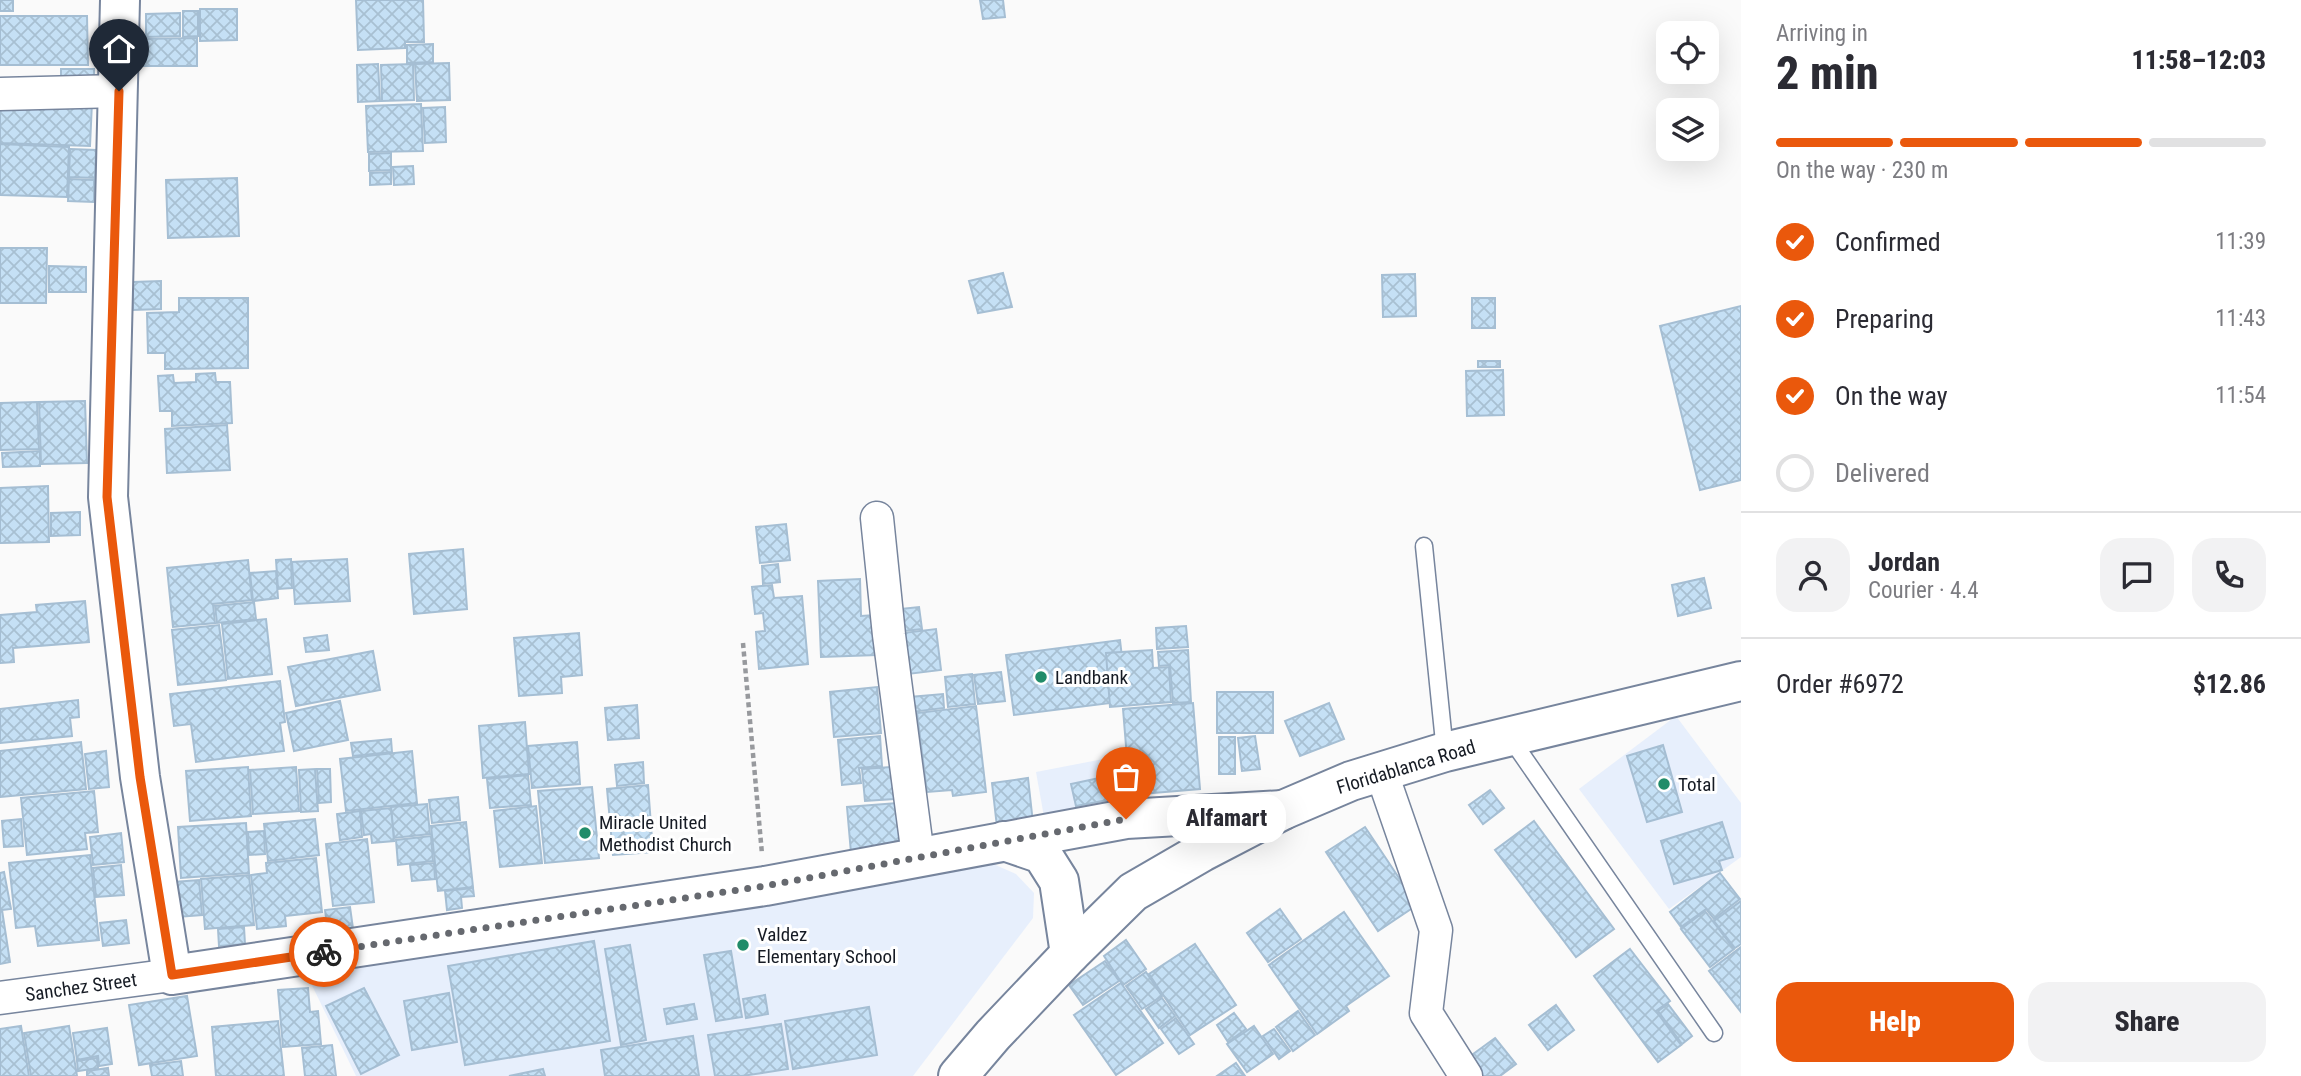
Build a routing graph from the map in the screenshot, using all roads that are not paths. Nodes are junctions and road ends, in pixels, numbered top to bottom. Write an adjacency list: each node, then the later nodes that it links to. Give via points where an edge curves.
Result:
1 (120, 0): 2 (street)
2 (119, 91): 3 (street); 14 (street, via 107,497 140,777)
3 (0, 94)
4 (877, 518): 12 (street)
5 (1424, 546): 8 (lane)
6 (1741, 681): 7 (street, Floridablanca Road)
7 (1509, 736): 8 (street, Floridablanca Road); 16 (lane)
8 (1445, 752): 9 (street, Floridablanca Road)
9 (1381, 771): 10 (street, Floridablanca Road); 18 (street, via 1436,930 1426,1013)
10 (1283, 810): 11 (street, Sanchez Street, via 1126,819); 13 (street, Floridablanca Road, via 1133,891)
11 (1004, 841): 12 (street, Sanchez Street); 13 (street, via 1042,854 1059,881)
12 (918, 856): 14 (street, Sanchez Street, via 765,886)
13 (1070, 954): 17 (street, Floridablanca Road)
14 (172, 975): 15 (street, Sanchez Street)
15 (0, 998)
16 (1714, 1033)
17 (958, 1076)
18 (1466, 1076)

